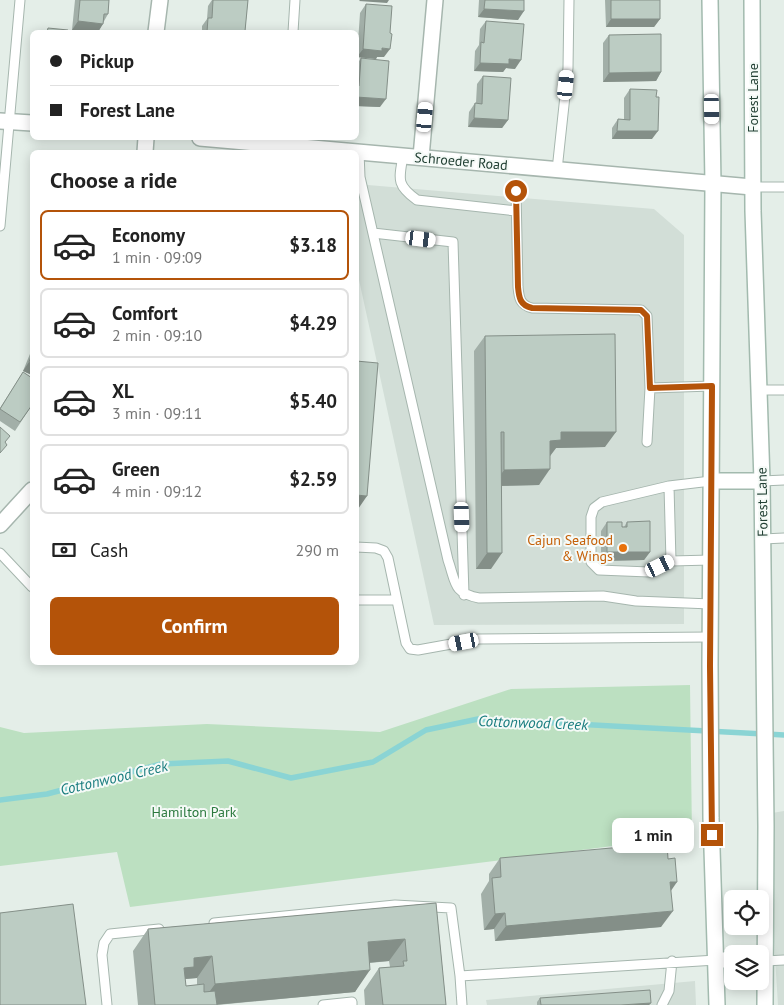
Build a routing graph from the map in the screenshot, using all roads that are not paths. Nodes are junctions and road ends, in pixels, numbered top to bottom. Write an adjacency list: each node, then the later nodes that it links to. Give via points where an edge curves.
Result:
1 (20, 0): 10 (lane)
2 (160, 0): 8 (main road)
3 (295, 0): 9 (lane)
4 (435, 0): 17 (main road)
5 (570, 0): 18 (lane, via 568,68)
6 (710, 0): 19 (main road)
7 (752, 0): 20 (main road, Forest Lane)
8 (156, 30)
9 (293, 30)
10 (5, 121): 11 (main road); 24 (lane)
11 (30, 123)
12 (255, 140): 13 (main road, Schroeder Road)
13 (282, 141): 14 (main road, Schroeder Road)
14 (321, 150)
15 (359, 152): 16 (main road, Schroeder Road); 25 (lane, via 360,177)
16 (403, 156): 17 (main road, Schroeder Road); 23 (lane, via 399,180 405,191 417,200)
17 (422, 157): 18 (main road, Schroeder Road)
18 (557, 170): 19 (main road, Schroeder Road)
19 (713, 184): 20 (main road, Schroeder Road); 26 (main road)
20 (752, 187): 21 (lane); 28 (main road, Forest Lane)
21 (784, 187)
22 (516, 191): 23 (lane)
23 (516, 211): 27 (lane, via 519,299 532,308 641,310 647,316)
24 (0, 226)
25 (373, 233): 44 (lane, via 448,560 457,587); 44 (lane, via 453,242)
26 (712, 386): 27 (lane); 32 (main road)
27 (650, 388): 30 (lane)
28 (759, 390): 29 (lane); 33 (main road, Forest Lane)
29 (784, 390)
30 (647, 442)
31 (784, 480): 33 (lane)
32 (711, 481): 33 (main road); 34 (lane); 41 (main road)
33 (762, 481): 38 (main road, Forest Lane)
34 (669, 486): 42 (lane); 42 (lane, via 602,502 594,508 590,517 591,562 599,570 649,572)
35 (30, 492): 36 (main road)
36 (0, 525)
37 (784, 538): 38 (lane)
38 (763, 539): 51 (main road, Forest Lane, via 766,814)
39 (359, 547): 46 (lane, via 384,551)
40 (0, 553): 43 (lane)
41 (711, 560): 42 (lane); 47 (main road)
42 (671, 561)
43 (30, 585)
44 (464, 595): 47 (lane, via 480,598 603,596 636,601)
45 (359, 600): 46 (lane)
46 (397, 600): 48 (lane, via 406,643 410,649 418,650 479,639)
47 (710, 604): 48 (main road)
48 (710, 637): 52 (main road)
49 (208, 924): 57 (lane, via 395,905 451,908)
50 (169, 928): 60 (lane, via 110,934 102,955)
51 (762, 945)
52 (716, 960): 53 (main road); 55 (lane); 64 (main road)
53 (724, 960)
54 (784, 960): 56 (lane)
55 (672, 961): 57 (lane); 59 (lane, via 669,991)
56 (769, 961)
57 (460, 976): 63 (lane)
58 (764, 990): 65 (main road, Forest Lane)
59 (663, 1004)
60 (107, 1005)
61 (323, 1005): 62 (lane, via 352,1002)
62 (352, 1005)
63 (462, 1005)
64 (717, 1005)
65 (765, 1005)

